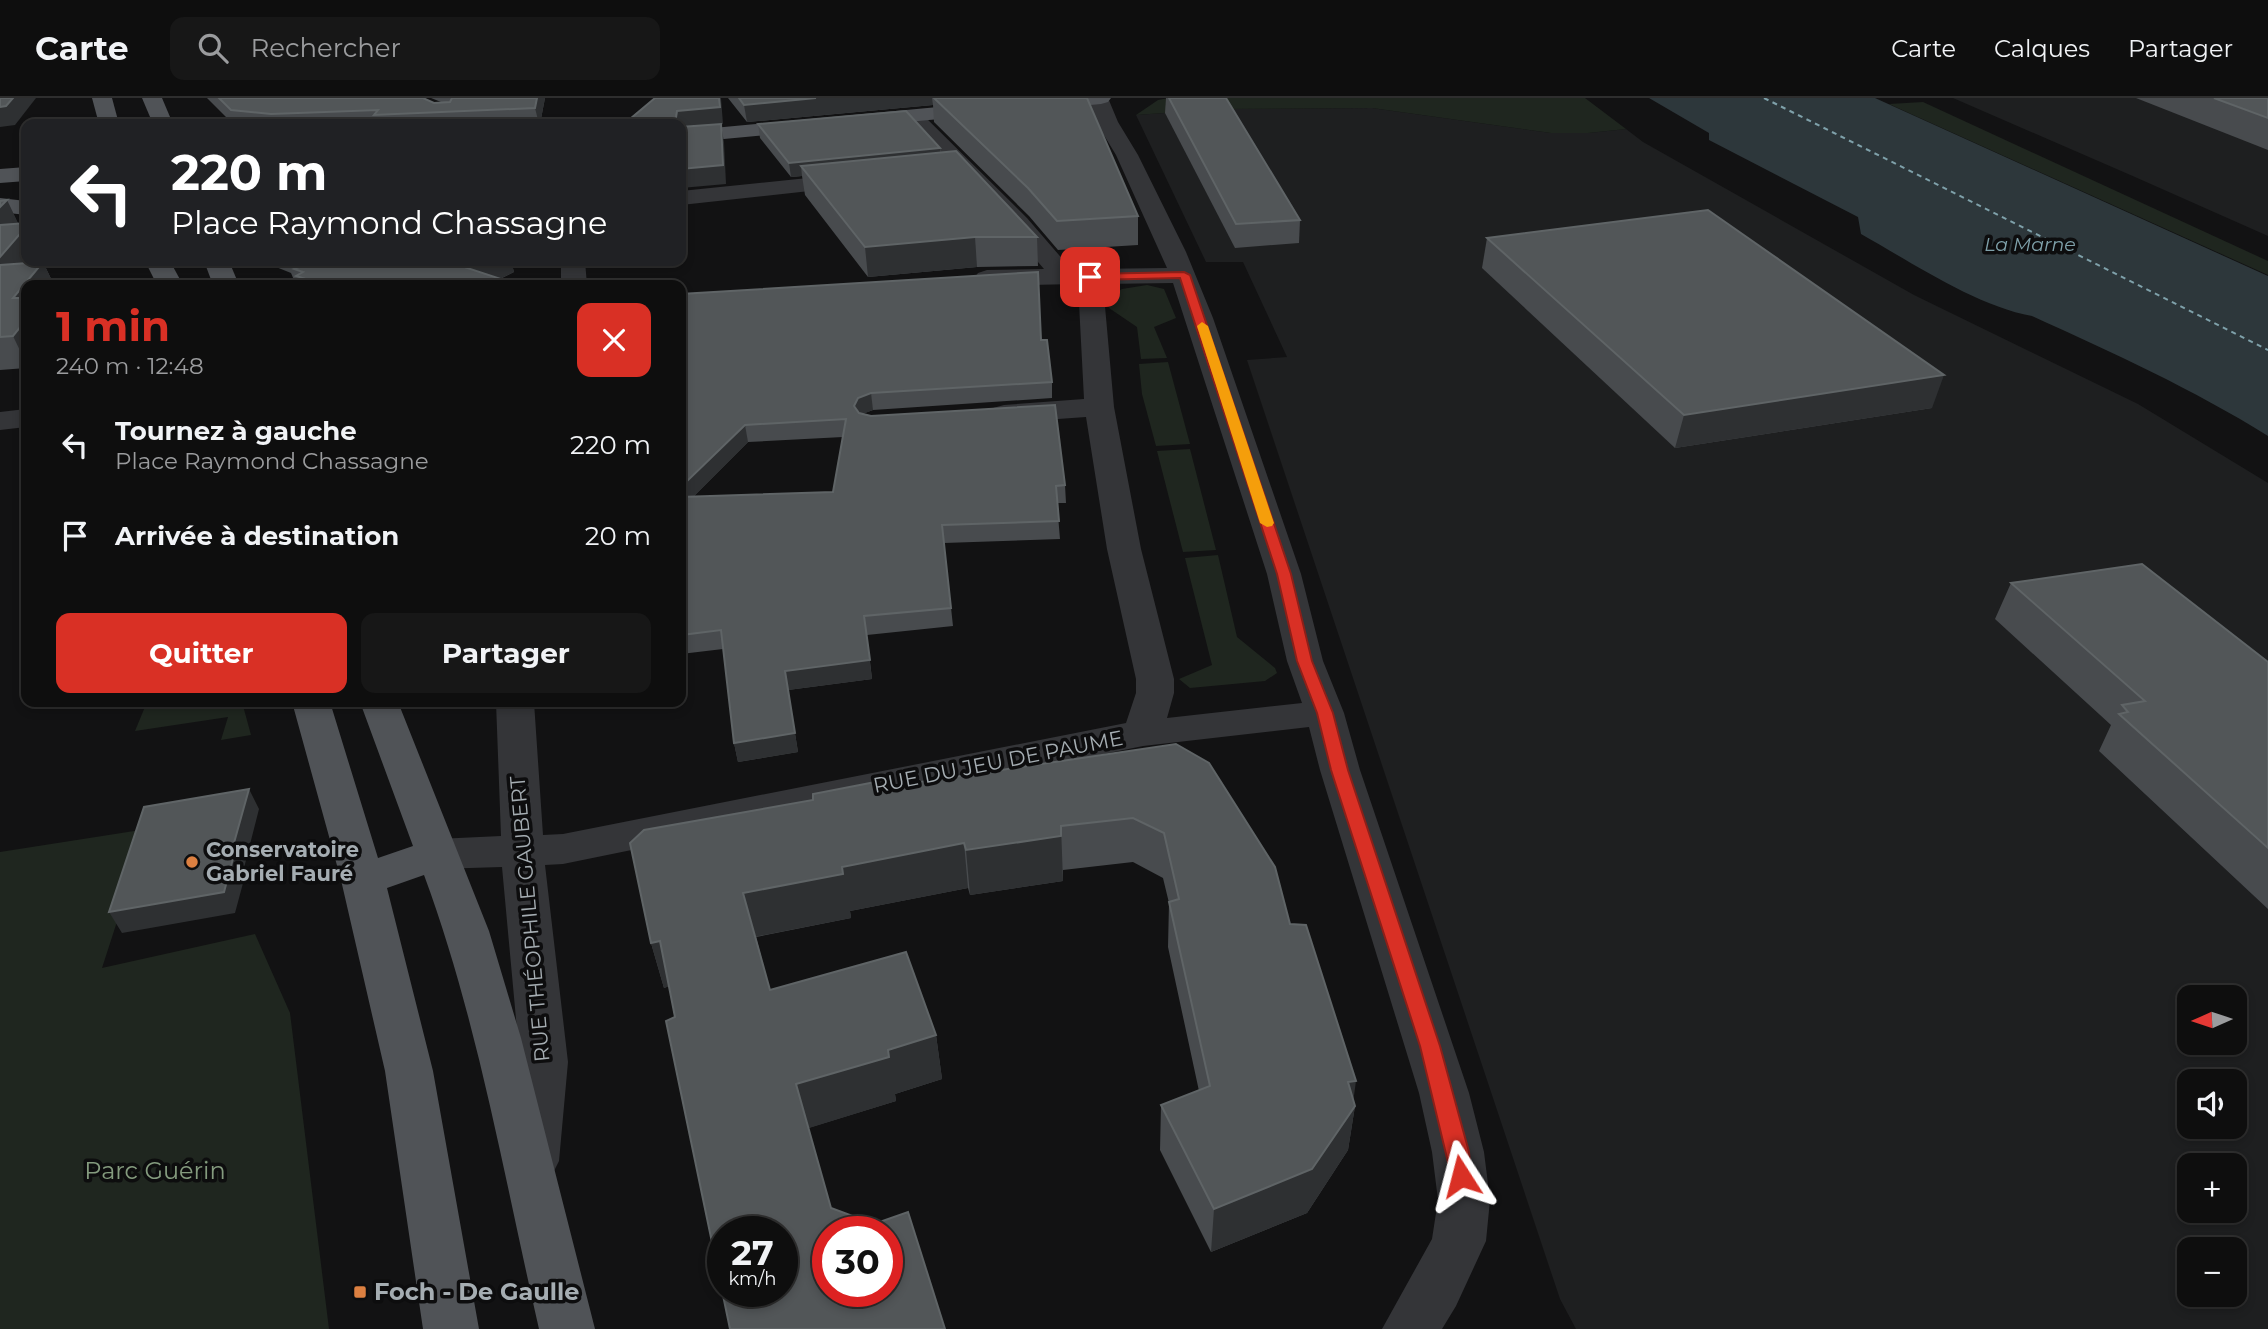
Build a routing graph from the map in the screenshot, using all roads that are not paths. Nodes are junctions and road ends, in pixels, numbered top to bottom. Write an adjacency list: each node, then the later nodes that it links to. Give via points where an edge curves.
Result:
1 (102, 98): 6 (main road)
2 (152, 98): 7 (main road)
3 (985, 98): 8 (main road)
4 (1099, 98): 5 (main road); 20 (street)
5 (913, 116): 9 (main road); 10 (street)
6 (108, 119)
7 (161, 119)
8 (686, 125)
9 (686, 137)
10 (962, 169): 11 (street); 21 (street, via 1056,267)
11 (936, 172)
12 (21, 174): 13 (main road)
13 (0, 176)
14 (872, 178): 17 (street)
15 (21, 191): 16 (main road)
16 (0, 193)
17 (686, 197)
18 (0, 205): 19 (main road)
19 (21, 207)
20 (1184, 275): 21 (street); 30 (street, via 1284,574 1305,661)
21 (1090, 277): 22 (street); 23 (street, RUE DU JEU DE PAUME)
22 (965, 279)
23 (1099, 407): 24 (street); 31 (street, RUE DU JEU DE PAUME, via 1124,549 1155,679)
24 (979, 415)
25 (21, 419): 26 (street)
26 (0, 421)
27 (312, 707): 34 (main road)
28 (381, 707): 33 (main road)
29 (515, 707): 32 (street, RUE THÉOPHILE GAUBERT)
30 (1325, 713): 31 (street); 38 (street, via 1339,770 1430,1046 1458,1152 1464,1200 1459,1241)
31 (1143, 733): 32 (street, RUE DU JEU DE PAUME, via 564,849)
32 (523, 849): 33 (street, RUE DU JEU DE PAUME); 35 (street, RUE THÉOPHILE GAUBERT, via 544,1062)
33 (437, 855): 34 (main road); 35 (main road, via 467,931)
34 (363, 880): 36 (main road, via 409,1071)
35 (531, 1177): 37 (main road)
36 (451, 1329)
37 (568, 1329)
38 (1409, 1329)

